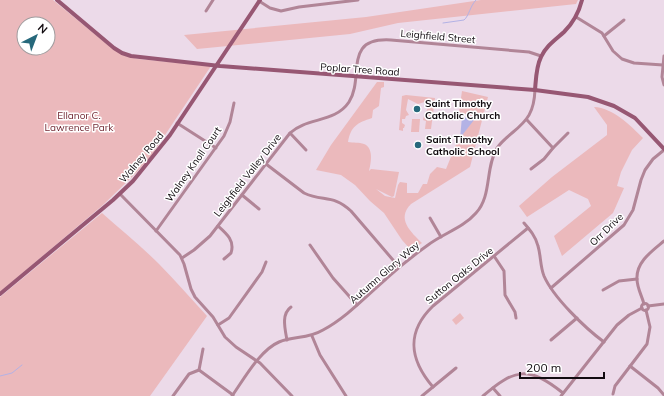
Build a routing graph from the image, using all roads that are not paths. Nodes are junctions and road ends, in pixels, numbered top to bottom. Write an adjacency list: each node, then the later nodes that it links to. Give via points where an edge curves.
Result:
1 (57, 0): 13 (main road, Poplar Tree Road, via 110,46 122,53)
2 (213, 0): 6 (street)
3 (358, 0): 5 (street, via 281,11)
4 (582, 0): 7 (main road)
5 (259, 1): 13 (main road, Walney Road)
6 (206, 11)
7 (576, 17): 9 (street); 10 (main road, via 548,46)
8 (624, 20): 9 (street)
9 (604, 36): 12 (street, via 613,51 622,58 634,63)
10 (542, 56): 14 (street, Leighfield Street, via 529,52 382,40 370,43 362,50); 16 (main road)
11 (664, 56): 12 (street)
12 (663, 65): 15 (street)
13 (216, 66): 14 (main road, Poplar Tree Road); 19 (main road, Walney Road)
14 (355, 76): 16 (main road, Poplar Tree Road); 20 (street, Leighfield Valley Drive, via 349,102 341,110 332,116 302,125)
15 (664, 86)
16 (535, 90): 18 (street, via 533,107); 24 (main road, Poplar Tree Road, via 606,102 635,118)
17 (234, 103): 22 (street, Walney Knoll Court, via 228,128)
18 (527, 120): 23 (street); 36 (street, Autumn Glory Way, via 498,146 492,157 485,198 476,213 465,223)
19 (178, 123): 22 (street); 28 (main road, Walney Road)
20 (290, 133): 25 (street); 26 (street, Leighfield Valley Drive)
21 (568, 133): 23 (street)
22 (216, 148): 35 (street, Walney Knoll Court)
23 (552, 148): 27 (street)
24 (664, 149): 45 (street, Orr Drive, via 645,170 633,210 624,225)
25 (306, 150)
26 (266, 164): 29 (street, Leighfield Valley Drive); 43 (street, via 304,193 344,204)
27 (531, 170)
28 (120, 194): 35 (street); 47 (main road, Walney Road)
29 (242, 195): 30 (street); 33 (street, Leighfield Valley Drive)
30 (259, 209)
31 (430, 218): 36 (street)
32 (524, 223): 34 (street)
33 (218, 226): 40 (street, Leighfield Valley Drive, via 201,244); 41 (street, via 232,243 231,253)
34 (528, 228): 39 (street, Sutton Oaks Drive); 45 (street, via 537,243 542,270)
35 (156, 230): 40 (street)
36 (440, 237): 43 (street, Autumn Glory Way)
37 (664, 241): 44 (street, via 642,262)
38 (310, 245): 50 (street, via 333,278)
39 (494, 256): 55 (street, via 504,271 505,295); 67 (street, Sutton Oaks Drive, via 433,306 420,322 414,342 416,358 421,372)
40 (182, 258): 57 (street, via 195,297)
41 (224, 259)
42 (266, 262): 57 (street, via 262,272 229,318)
43 (399, 267): 50 (street, Autumn Glory Way)
44 (637, 279): 46 (street, via 619,281); 48 (street)
45 (551, 288): 56 (street)
46 (603, 290)
47 (0, 294)
48 (644, 304): 51 (street); 53 (street)
49 (664, 304): 51 (street)
50 (357, 305): 58 (street, Autumn Glory Way, via 345,316)
51 (648, 306): 54 (street)
52 (291, 307): 59 (street, via 285,315)
53 (642, 308): 54 (street); 61 (street, via 620,322)
54 (646, 310): 64 (street, via 650,328 649,338)
55 (516, 318)
56 (577, 318): 60 (street); 61 (street)
57 (218, 325): 63 (street, via 230,343)
58 (312, 336): 59 (street, Autumn Glory Way); 75 (street, via 320,355)
59 (287, 340): 63 (street, Autumn Glory Way, via 273,345)
60 (551, 340)
61 (604, 342): 70 (street)
62 (203, 349): 66 (street)
63 (257, 361): 73 (street, Autumn Glory Way); 74 (street)
64 (630, 366): 69 (street); 71 (street)
65 (456, 368): 67 (street)
66 (199, 370): 72 (street, via 189,374); 73 (street)
67 (432, 387): 76 (street)
68 (493, 388): 70 (street, via 509,377 527,374 544,379); 77 (street); 78 (street)
69 (612, 394)
70 (562, 395)
71 (664, 395)
72 (173, 396)
73 (232, 396)
74 (292, 396)
75 (346, 396)
76 (422, 396)
77 (483, 396)
78 (500, 396)

